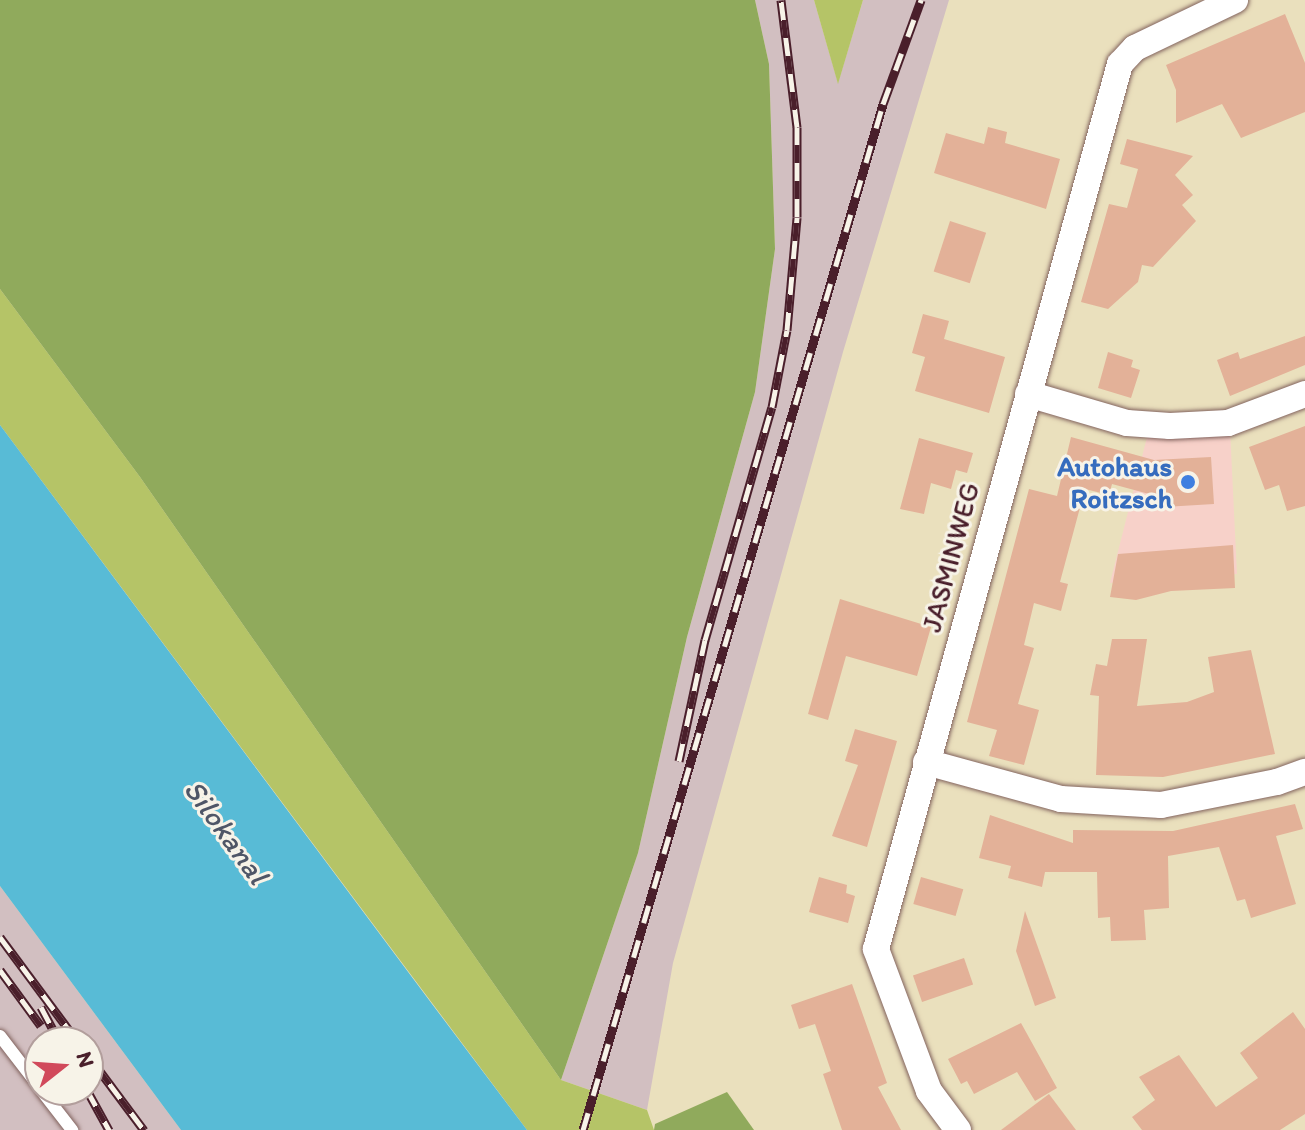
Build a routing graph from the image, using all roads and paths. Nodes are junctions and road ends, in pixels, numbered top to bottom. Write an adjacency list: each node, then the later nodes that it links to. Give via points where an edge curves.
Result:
1 (1235, 0): 2 (street, JASMINWEG)
2 (1180, 11): 3 (street, JASMINWEG, via 1120,64)
3 (1028, 394): 4 (street, via 1127,423 1182,426 1228,423); 5 (street, JASMINWEG)
4 (1305, 394)
5 (926, 762): 6 (street, via 1061,799 1161,805); 11 (street, JASMINWEG, via 876,949 929,1091)
6 (1305, 772)
7 (0, 1036): 8 (lane)
8 (24, 1067)
9 (54, 1106): 10 (lane)
10 (72, 1130)
11 (958, 1130)

